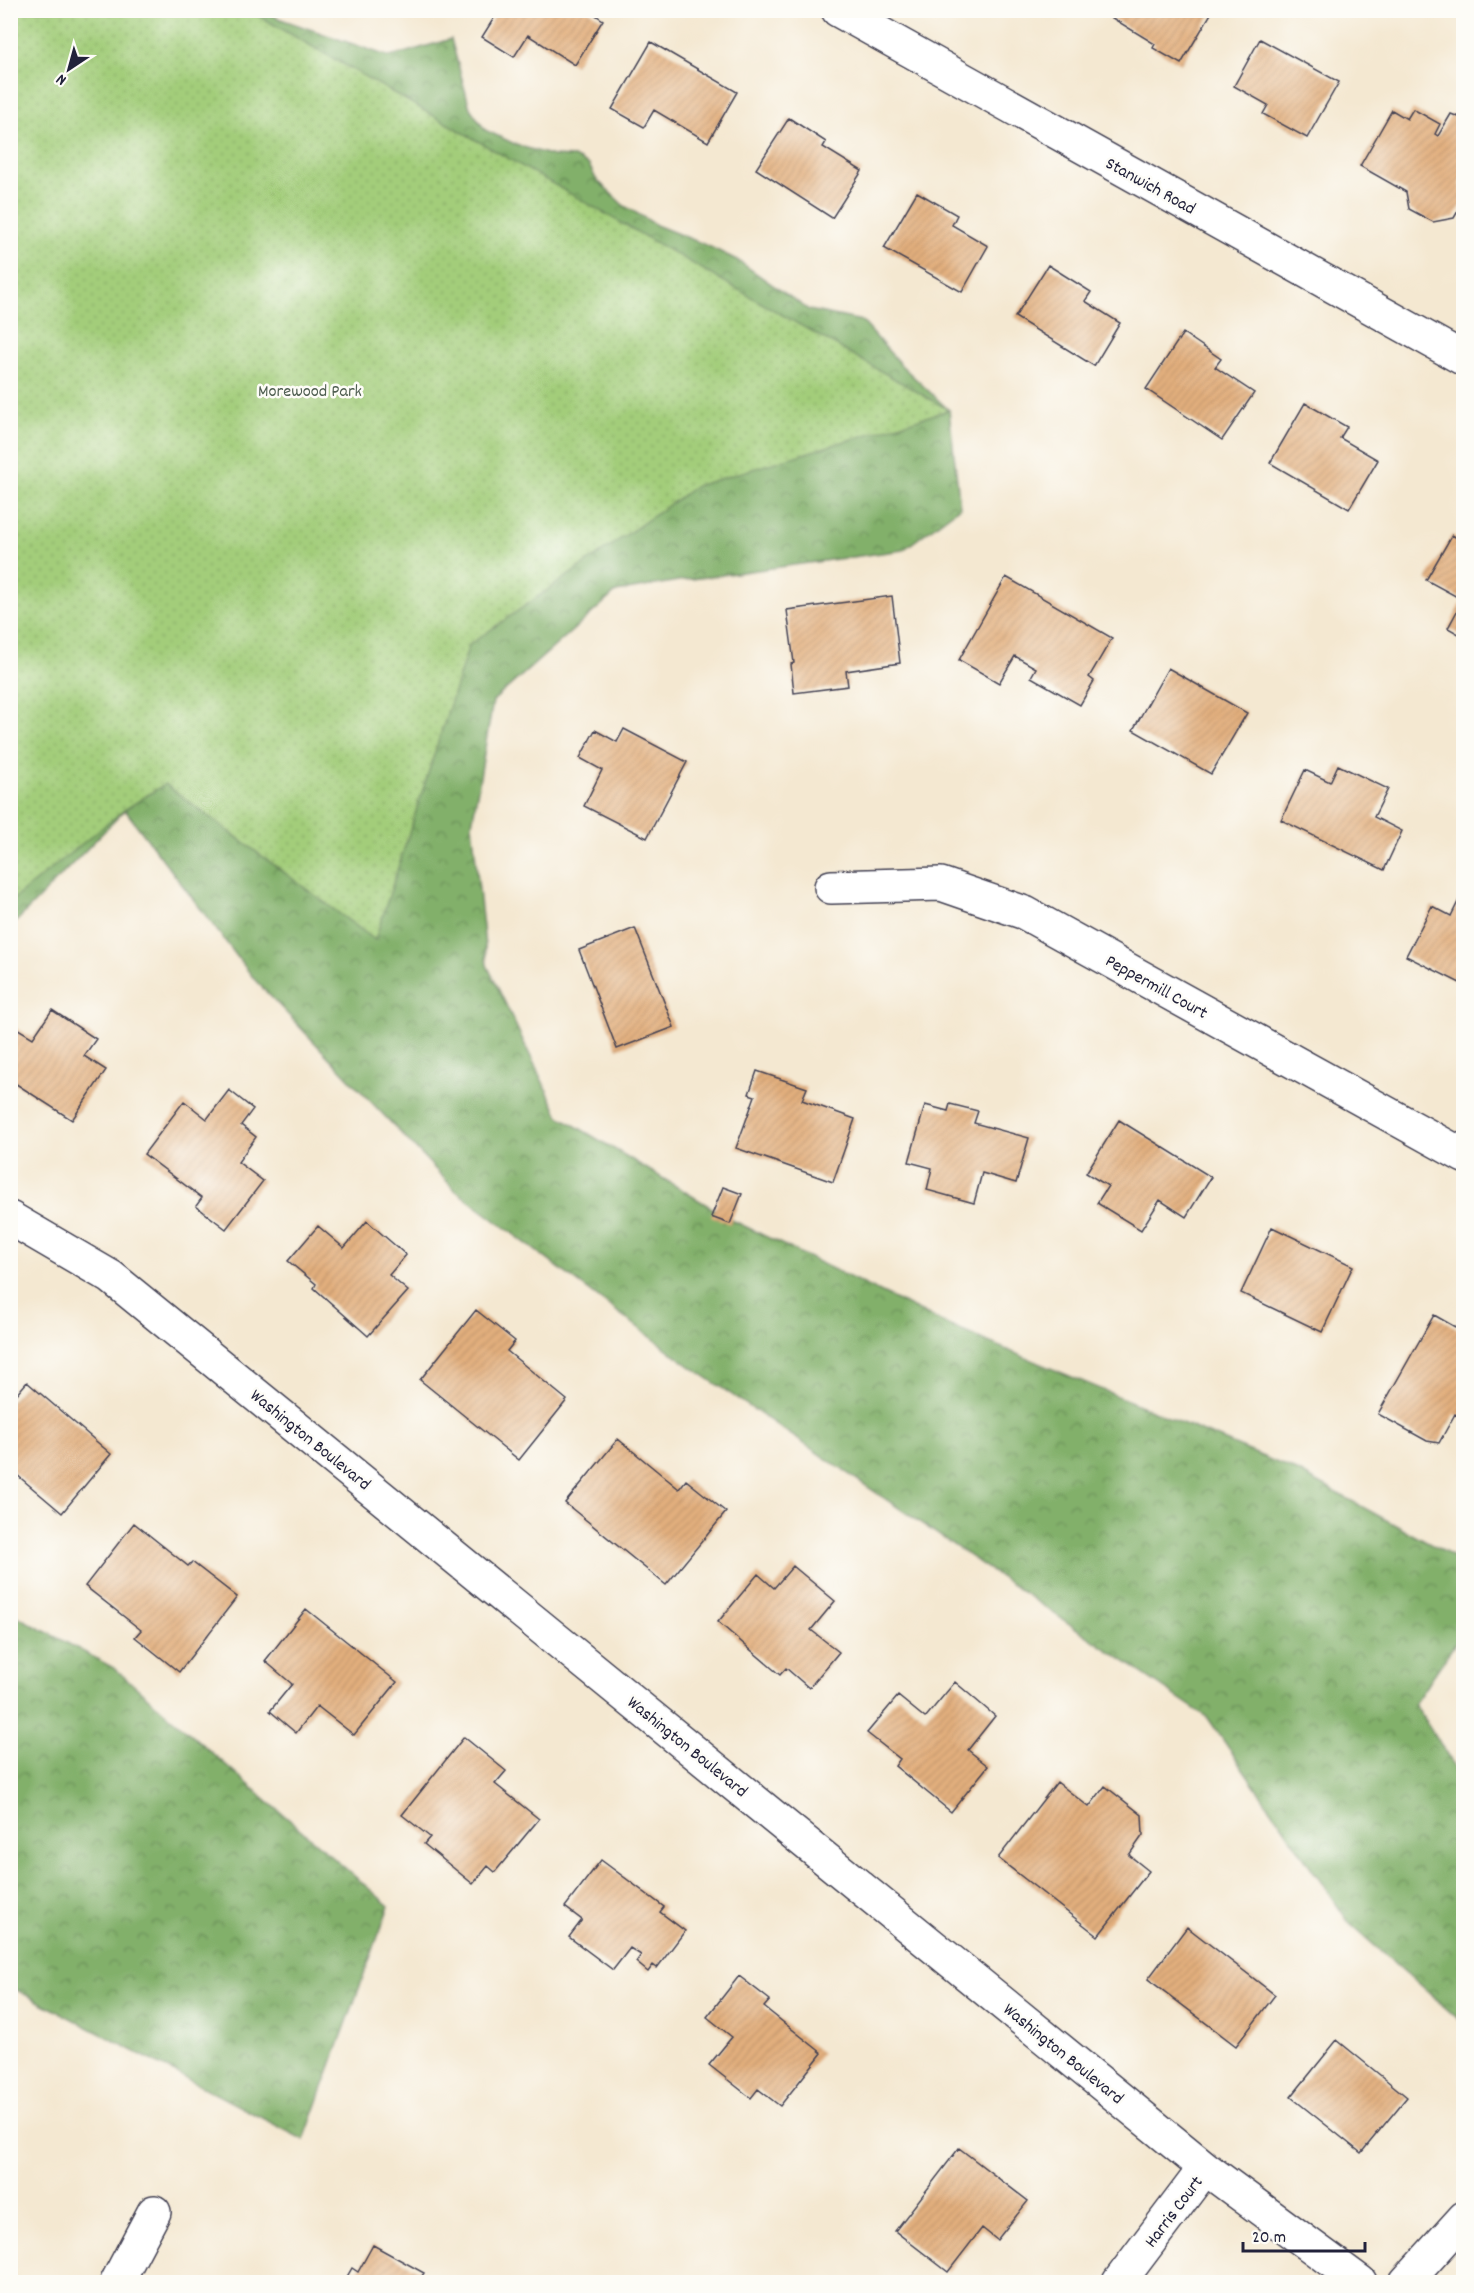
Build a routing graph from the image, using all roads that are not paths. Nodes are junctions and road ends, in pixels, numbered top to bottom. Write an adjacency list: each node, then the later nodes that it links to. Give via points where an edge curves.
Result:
1 (838, 10): 2 (street, Stanwich Road)
2 (1464, 358)
3 (831, 887): 4 (street, Peppermill Court, via 941,884 1025,913)
4 (1464, 1156)
5 (10, 1218): 6 (street, Washington Boulevard, via 111,1277)
6 (1205, 2168): 10 (street, Harris Court); 11 (street, Washington Boulevard)
7 (154, 2212): 9 (street)
8 (1464, 2218): 12 (street)
9 (117, 2283)
10 (1119, 2283)
11 (1360, 2283)
12 (1406, 2283)

